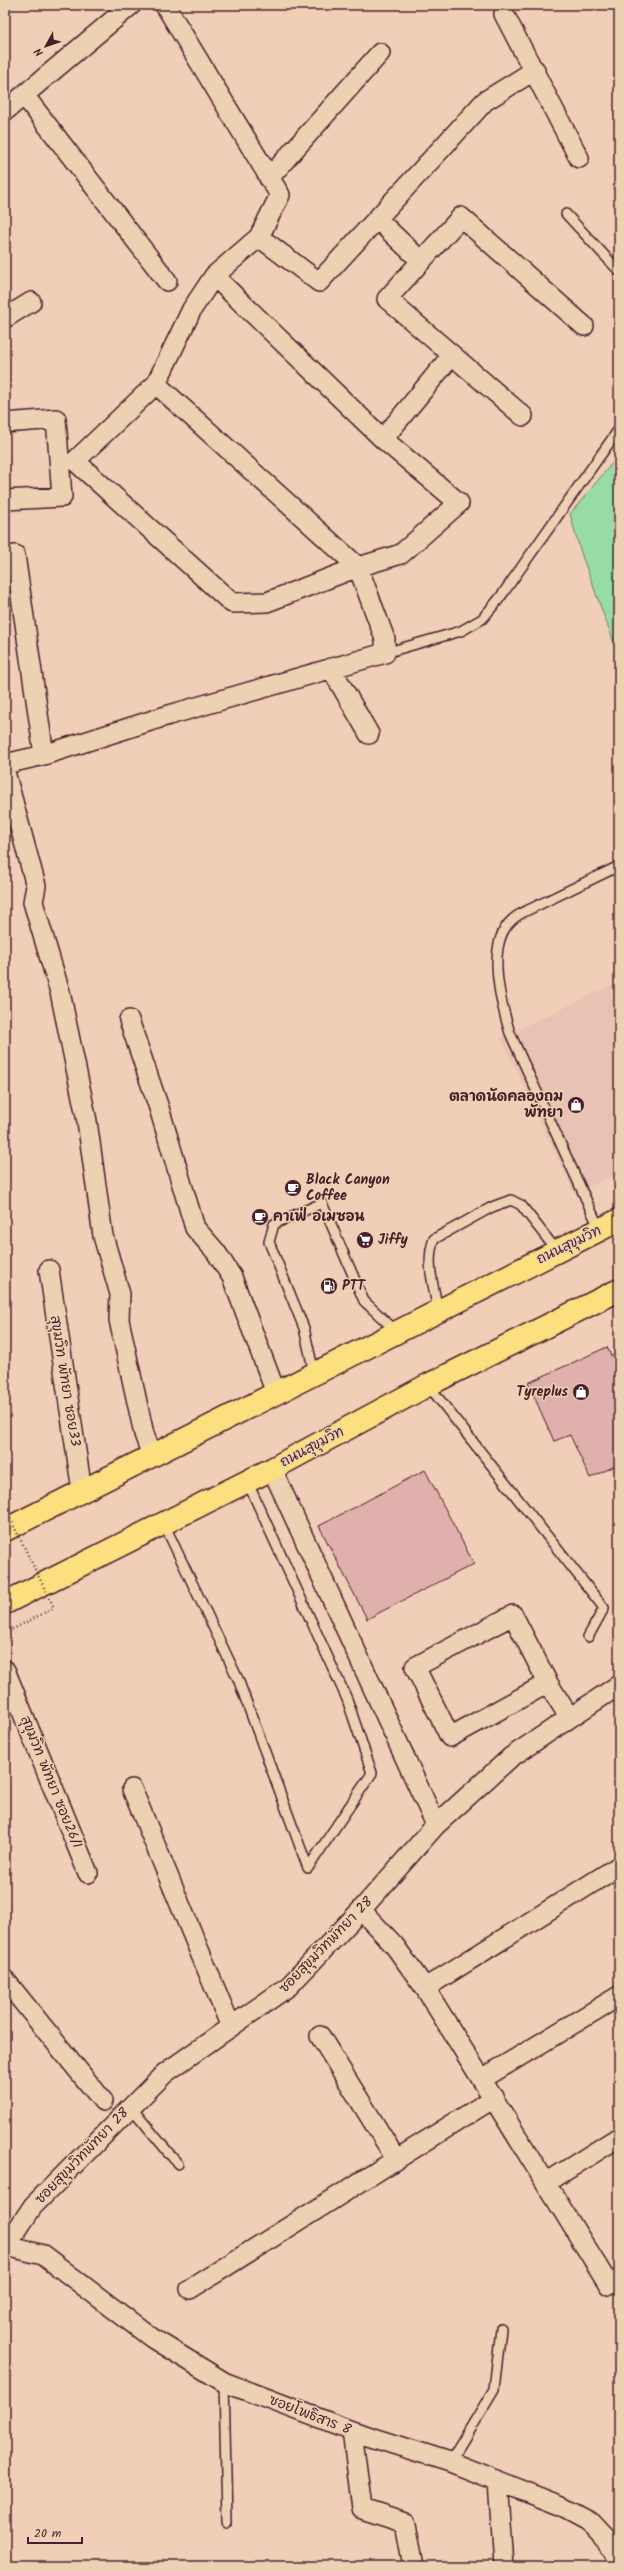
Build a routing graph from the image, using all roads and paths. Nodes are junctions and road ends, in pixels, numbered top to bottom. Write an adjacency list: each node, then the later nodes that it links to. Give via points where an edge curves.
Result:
1 (131, 5): 6 (street)
2 (165, 5): 9 (street)
3 (504, 14): 5 (street)
4 (380, 53): 9 (street)
5 (535, 70): 8 (street); 11 (street, via 485,101)
6 (24, 95): 7 (street); 16 (street)
7 (5, 111)
8 (579, 158)
9 (269, 178): 12 (street, via 280,195)
10 (566, 214): 14 (lane)
11 (376, 219): 12 (street, via 319,282); 13 (street)
12 (259, 237): 15 (street)
13 (421, 261): 19 (street, via 461,217); 20 (street, via 387,299)
14 (619, 271)
15 (214, 276): 21 (street, via 192,309); 25 (street)
16 (167, 281)
17 (31, 302): 18 (street)
18 (5, 318)
19 (584, 326)
20 (452, 355): 22 (street); 25 (street)
21 (156, 384): 28 (street); 28 (street, via 75,461 232,603 267,602)
22 (523, 416)
23 (5, 423): 26 (street, via 56,419 62,497)
24 (619, 429): 29 (lane, via 500,599 482,620 461,631)
25 (384, 439): 28 (street, via 459,503 401,554)
26 (5, 500)
27 (15, 555): 32 (street)
28 (358, 567): 29 (street, via 385,639)
29 (384, 653): 30 (street)
30 (331, 668): 31 (street); 32 (street)
31 (369, 734)
32 (44, 754): 33 (street)
33 (5, 764)
34 (5, 772): 46 (street, via 36,886 33,902 60,992 88,1121 103,1236 120,1294 119,1320 144,1434)
35 (619, 866): 37 (lane, via 524,912 511,921 502,936 497,972 501,1005 510,1033)
36 (129, 1020): 45 (street, via 159,1108 194,1228 216,1252 232,1276)
37 (610, 1225): 38 (highway, ถนนสุขุมวิท)
38 (557, 1251): 41 (highway, ถนนสุขุมวิท); 41 (lane, via 521,1205 511,1200 492,1207 434,1239 429,1263)
39 (49, 1270): 49 (street, สุขุมวิท พัทยา ซอย33)
40 (619, 1290): 44 (highway, ถนนสุขุมวิท)
41 (438, 1311): 42 (highway, ถนนสุขุมวิท)
42 (397, 1332): 43 (highway, ถนนสุขุมวิท); 43 (lane, via 364,1301 322,1203 274,1224 269,1242 304,1328)
43 (314, 1373): 45 (highway, ถนนสุขุมวิท)
44 (428, 1385): 47 (highway, ถนนสุขุมวิท); 55 (lane, via 604,1608)
45 (276, 1393): 46 (highway, ถนนสุขุมวิท)
46 (152, 1456): 49 (highway, ถนนสุขุมวิท)
47 (272, 1469): 48 (highway, ถนนสุขุมวิท); 61 (street)
48 (247, 1481): 51 (highway, ถนนสุขุมวิท); 51 (lane, via 348,1699 372,1773 308,1868 238,1679)
49 (82, 1491): 52 (highway, ถนนสุขุมวิท)
50 (6, 1508): 54 (path, bridge, via 54,1608)
51 (164, 1524): 53 (highway, ถนนสุขุมวิท)
52 (5, 1530)
53 (5, 1603)
54 (5, 1632)
55 (588, 1637)
56 (5, 1670): 63 (street, สุขุมวิท พัทยา ซอย26/1)
57 (548, 1684): 57 (street, via 513,1615 415,1667 450,1737); 59 (street)
58 (619, 1685): 59 (street, ซอยสุขุมวิทพัทยา 28)
59 (570, 1717): 61 (street, ซอยสุขุมวิทพัทยา 28, via 511,1757)
60 (132, 1789): 68 (street)
61 (436, 1825): 64 (street, ซอยสุขุมวิทพัทยา 28)
62 (619, 1866): 66 (street)
63 (88, 1873)
64 (361, 1910): 66 (street, via 394,1945); 68 (street, ซอยสุขุมวิทพัทยา 28, via 289,1986)
65 (5, 1980): 72 (street)
66 (425, 1988): 70 (street)
67 (619, 1996): 70 (street)
68 (231, 2027): 73 (street, ซอยสุขุมวิทพัทยา 28, via 165,2073)
69 (320, 2036): 75 (street)
70 (482, 2079): 71 (street)
71 (494, 2098): 75 (street); 77 (street)
72 (103, 2101)
73 (130, 2106): 76 (lane); 78 (street, ซอยสุขุมวิทพัทยา 28, via 33,2206)
74 (619, 2137): 77 (street)
75 (396, 2159): 80 (street)
76 (178, 2164)
77 (546, 2182): 79 (street, via 608,2285)
78 (6, 2247): 82 (street, ซอยโพธิสาร 8, via 43,2255 152,2338)
79 (619, 2279)
80 (190, 2289)
81 (501, 2330): 84 (lane, via 494,2389)
82 (224, 2382): 83 (street, ซอยโพธิสาร 8); 86 (lane)
83 (352, 2431): 84 (street, ซอยโพธิสาร 8); 88 (street, via 362,2510 405,2523)
84 (450, 2462): 85 (street, ซอยโพธิสาร 8)
85 (498, 2481): 87 (street, ซอยโพธิสาร 8, via 562,2506 590,2521 605,2537); 89 (street)
86 (226, 2521)
87 (619, 2562)
88 (413, 2566)
89 (504, 2566)

